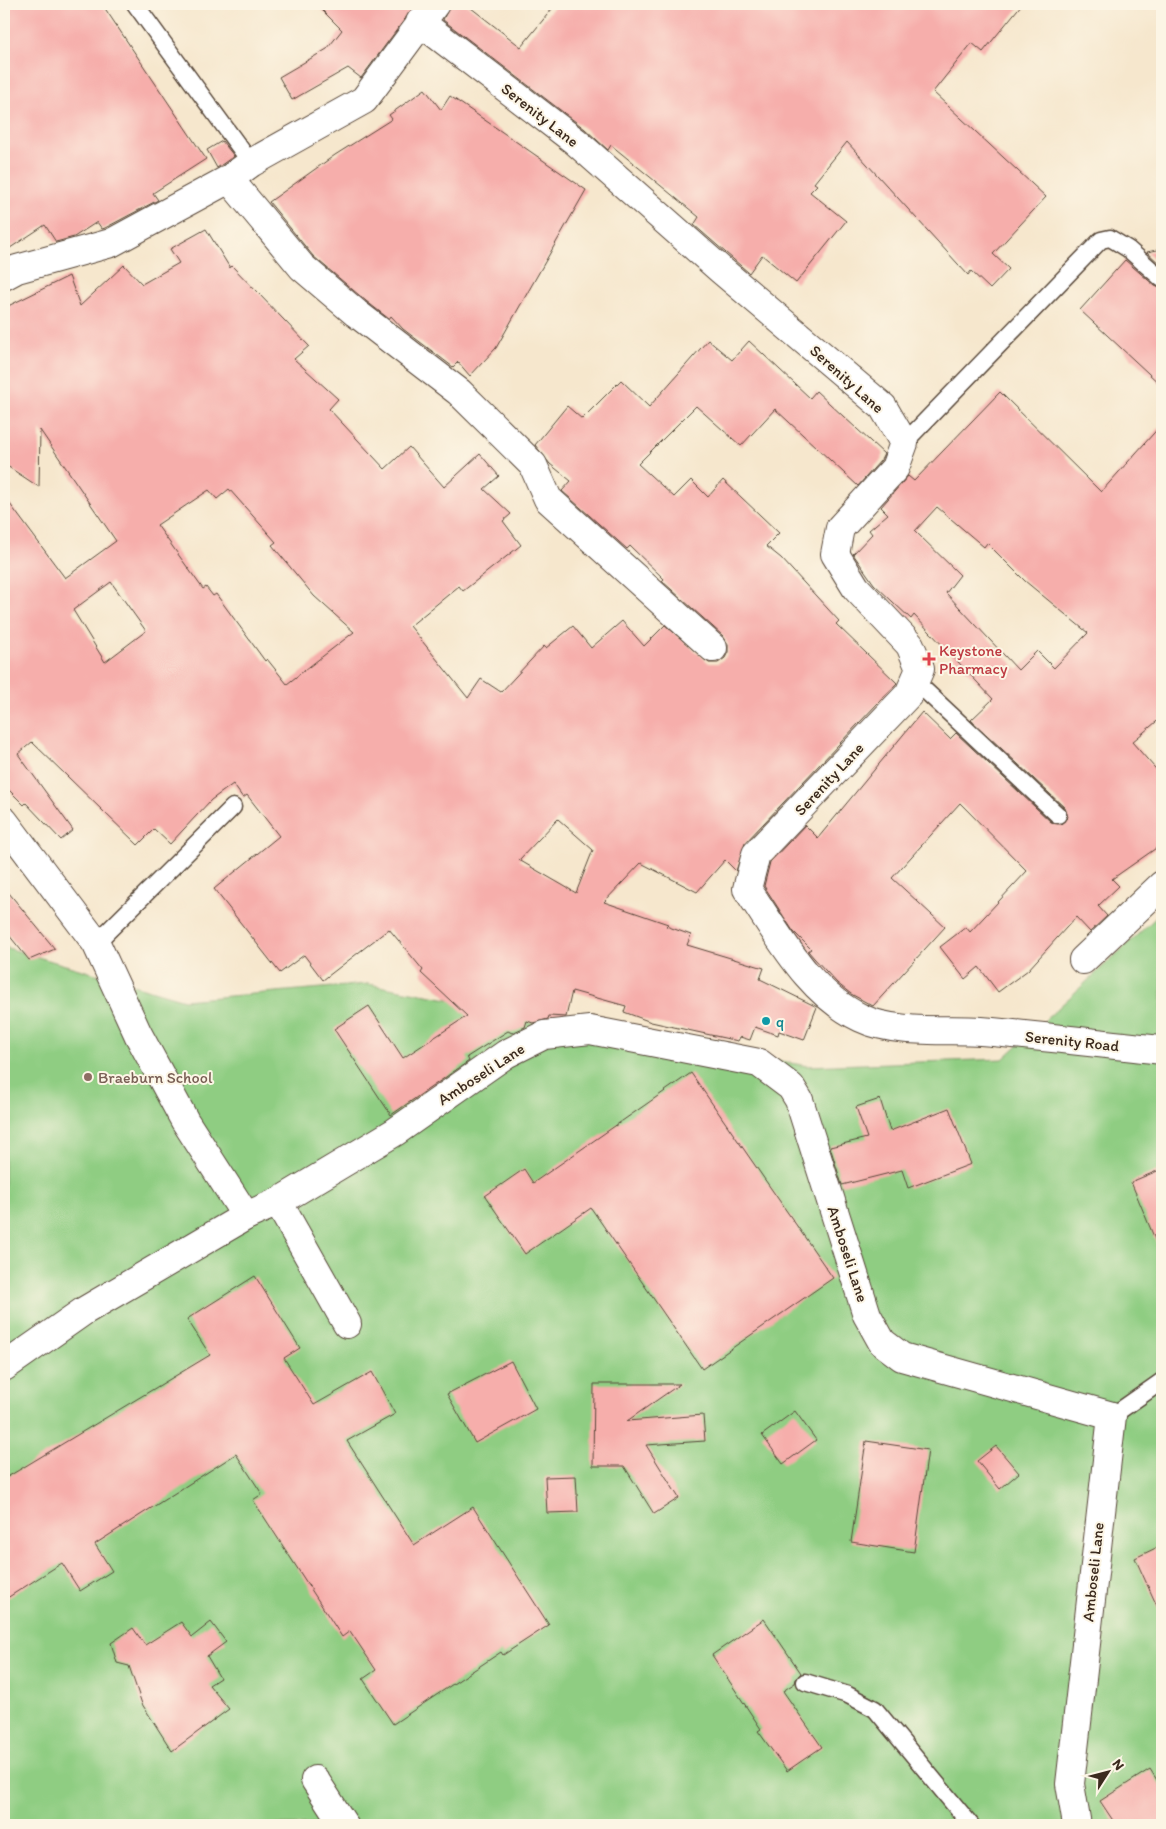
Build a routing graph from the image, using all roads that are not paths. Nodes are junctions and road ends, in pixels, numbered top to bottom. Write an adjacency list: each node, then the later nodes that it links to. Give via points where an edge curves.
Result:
1 (135, 4): 3 (lane)
2 (428, 13): 3 (street, via 364,100); 7 (street, Serenity Lane, via 883,407)
3 (251, 163): 4 (street)
4 (229, 179): 5 (street, via 111,243 17,269); 8 (street, via 302,267 356,313 460,392 533,465 548,499)
5 (4, 276)
6 (1162, 279): 7 (lane, via 1128,249 1110,238 1101,240)
7 (904, 443): 9 (street, via 895,468 840,528 835,554 856,588 910,645 920,669)
8 (713, 648)
9 (915, 681): 11 (lane); 16 (street, Serenity Lane, via 909,694 756,854 747,889 782,945 819,988 862,1018 893,1027)
10 (234, 807): 14 (lane)
11 (1058, 815)
12 (4, 821): 14 (street)
13 (1162, 885): 15 (street)
14 (96, 943): 19 (street, via 138,1034 185,1121)
15 (1083, 960)
16 (982, 1032): 17 (street, Serenity Road)
17 (1162, 1050)
18 (278, 1202): 19 (street, Amboseli Lane); 20 (street); 23 (street, Amboseli Lane, via 395,1132 506,1054 544,1035 590,1030 758,1063 791,1087 799,1100 867,1315 882,1342 902,1357)
19 (246, 1216): 21 (street, Amboseli Lane, via 84,1311)
20 (347, 1324)
21 (4, 1367)
22 (1162, 1381): 23 (lane)
23 (1112, 1416): 28 (street, Amboseli Lane, via 1070,1784)
24 (805, 1682): 27 (lane, via 848,1695 875,1709)
25 (315, 1780): 26 (street)
26 (344, 1825)
27 (971, 1825)
28 (1077, 1825)

